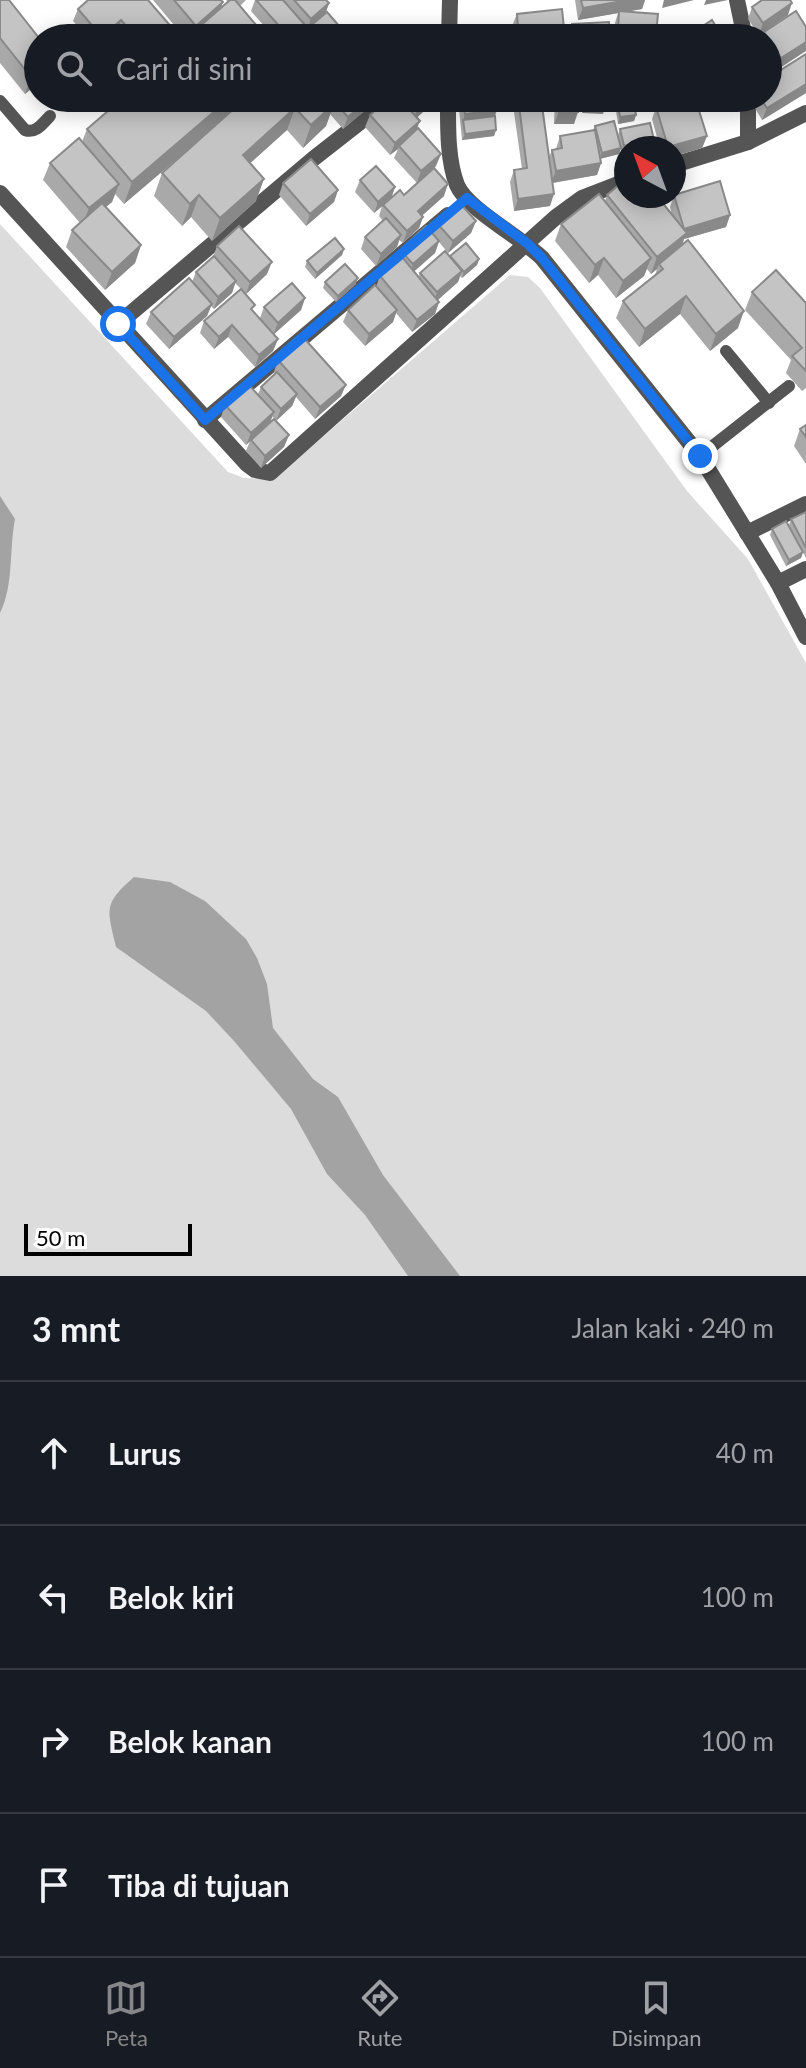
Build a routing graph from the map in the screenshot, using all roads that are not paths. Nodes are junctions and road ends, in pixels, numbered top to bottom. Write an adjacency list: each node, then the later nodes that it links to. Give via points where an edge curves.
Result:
1 (450, 0): 3 (street)
2 (737, 0): 4 (street)
3 (449, 24)
4 (742, 24)
5 (0, 101): 9 (lane, via 29,132)
6 (373, 112): 17 (street)
7 (449, 112): 15 (street, via 453,166)
8 (748, 112): 11 (street)
9 (50, 116)
10 (804, 116): 11 (street)
11 (748, 142): 12 (street)
12 (686, 161)
13 (614, 186): 16 (street, via 582,198)
14 (0, 193): 17 (street)
15 (467, 198): 16 (street); 21 (street)
16 (528, 244): 21 (street, via 275,471 263,473 247,464); 22 (street)
17 (118, 324): 21 (street)
18 (726, 351): 20 (lane)
19 (789, 386): 20 (lane)
20 (769, 403): 22 (lane)
21 (205, 420)
22 (700, 456): 24 (street)
23 (806, 504): 24 (street)
24 (747, 533): 26 (street)
25 (806, 569): 26 (street)
26 (778, 583): 27 (street)
27 (806, 637)

